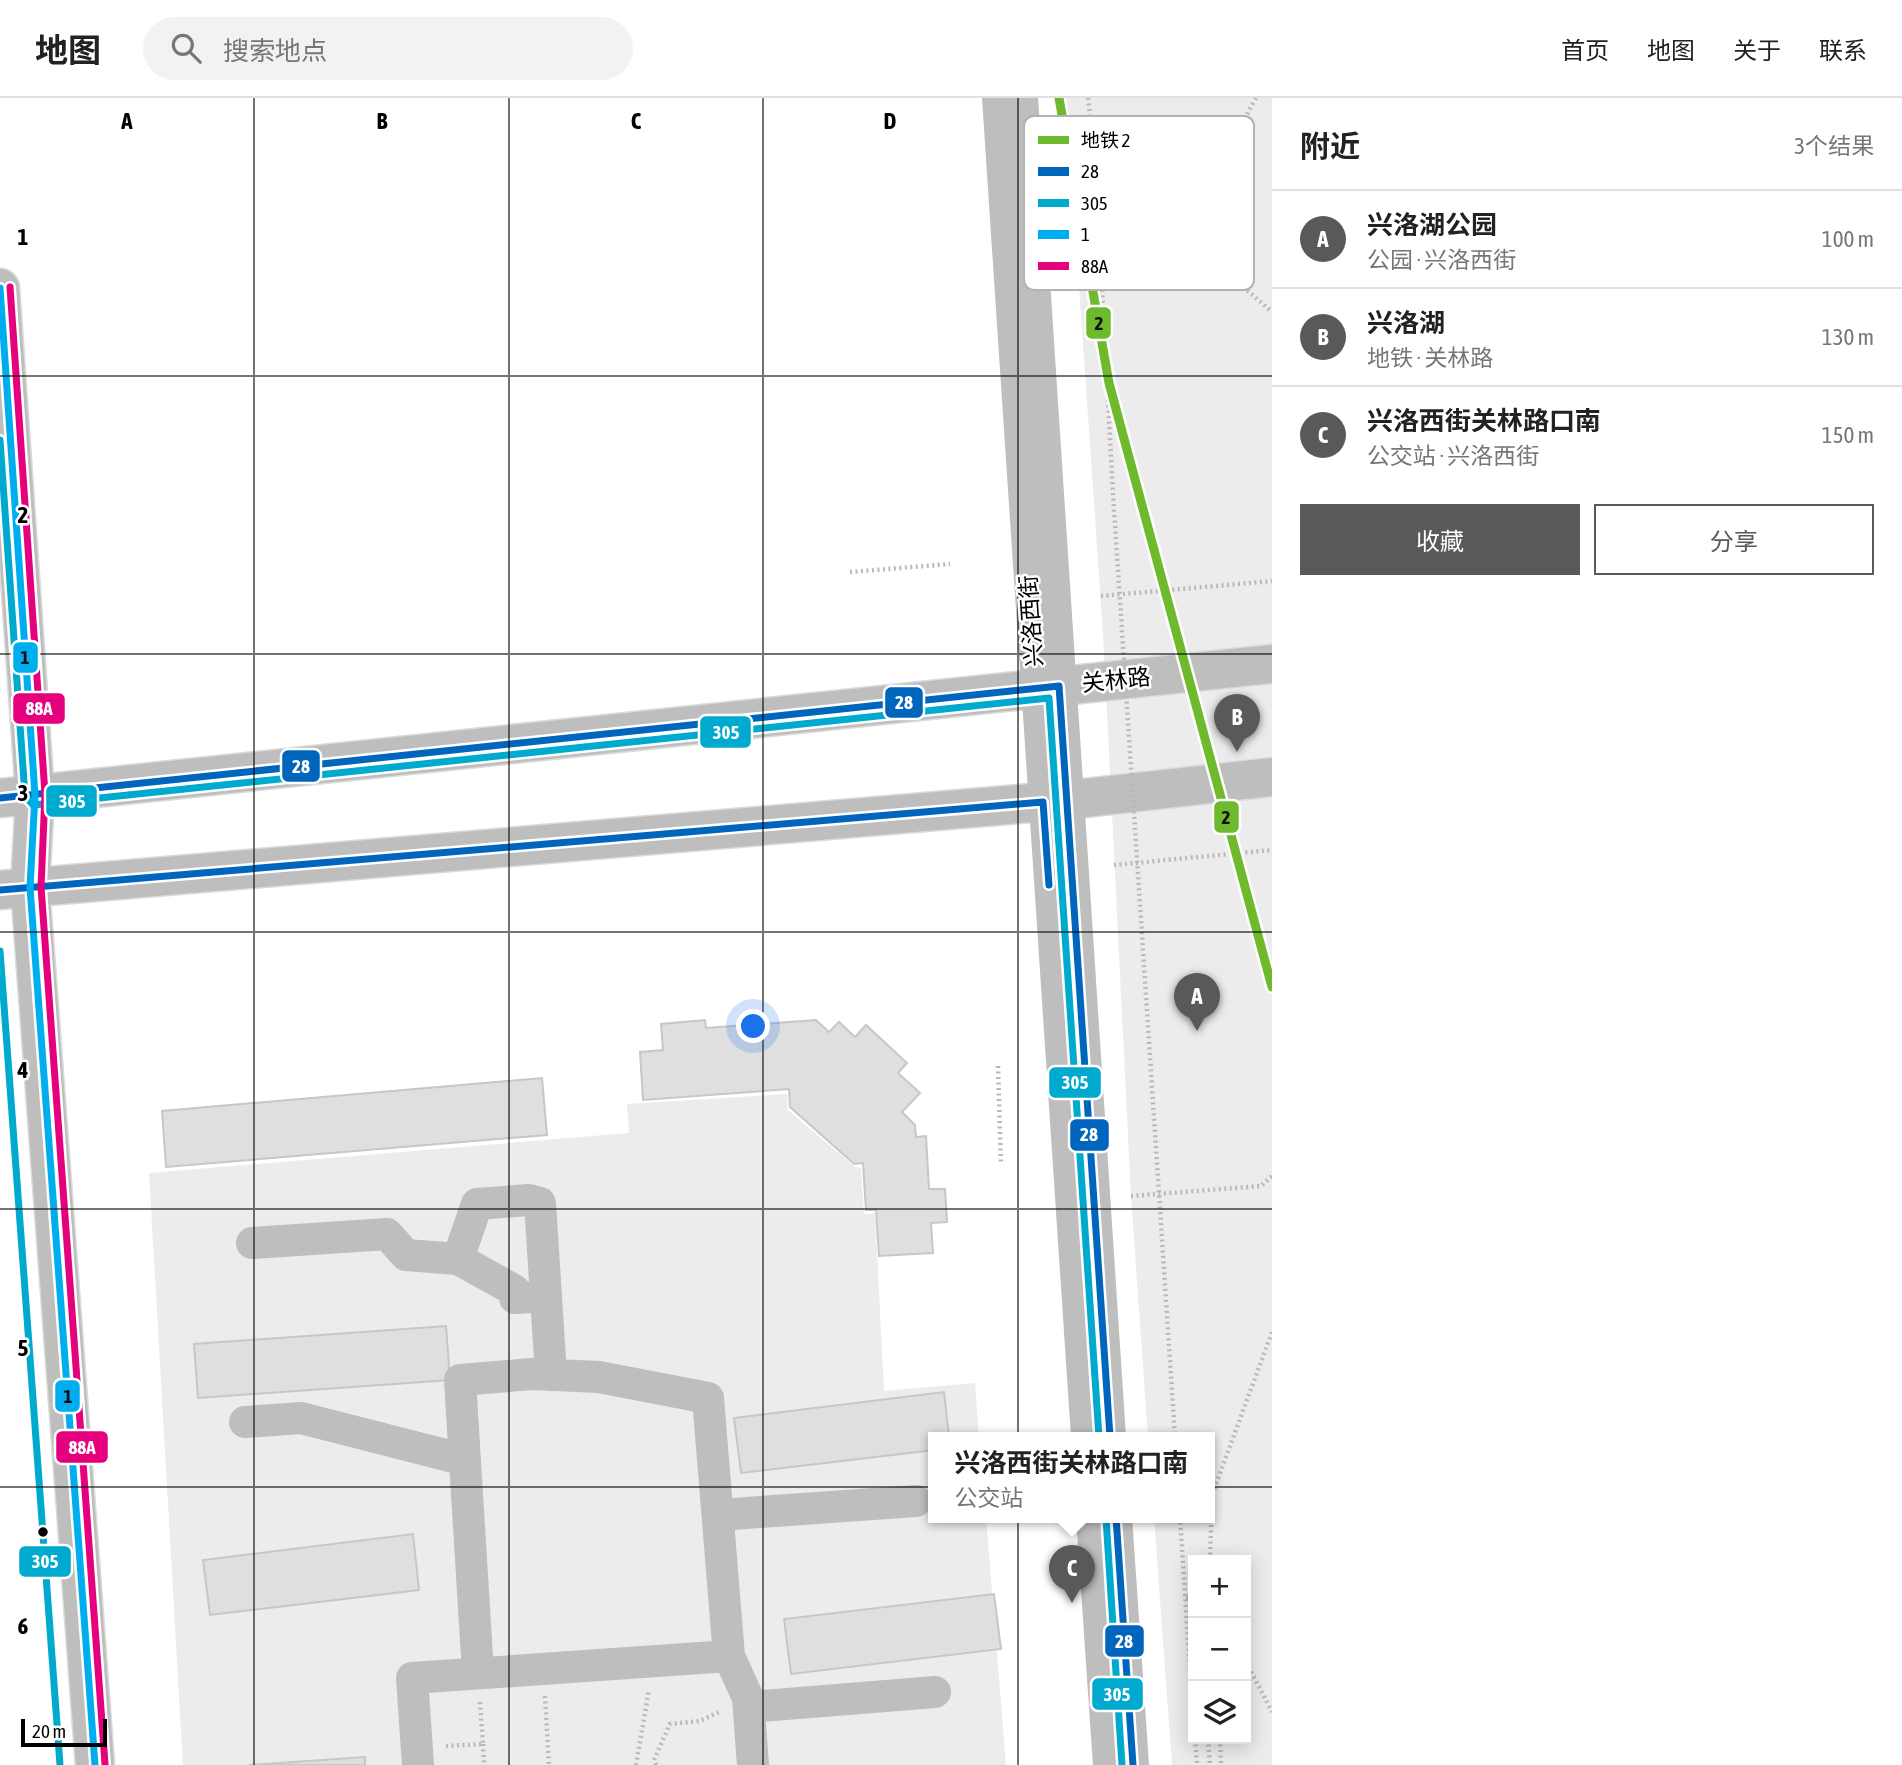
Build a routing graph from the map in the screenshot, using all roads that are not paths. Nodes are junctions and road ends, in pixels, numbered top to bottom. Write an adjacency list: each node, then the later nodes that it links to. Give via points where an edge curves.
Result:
1 (998, 98): 7 (street, 兴洛西街)
2 (1022, 98): 3 (street, 兴洛西街)
3 (1024, 145)
4 (0, 288): 9 (main road)
5 (1030, 290): 7 (street, 兴洛西街)
6 (1272, 664): 7 (main road, 关林路)
7 (1047, 687): 9 (main road, 关林路); 10 (street, 兴洛西街)
8 (1272, 776): 10 (main road)
9 (17, 796): 11 (main road)
10 (1055, 801): 11 (main road); 17 (street, 兴洛西街); 18 (street, 兴洛西街)
11 (9, 883): 29 (main road); 30 (main road)
12 (252, 1243): 13 (street, via 387,1234 406,1255)
13 (458, 1259): 14 (street, via 514,1290 515,1298); 14 (street, via 477,1204 540,1203)
14 (546, 1296): 15 (street)
15 (551, 1375): 19 (street, via 460,1380); 21 (street, via 598,1377 708,1398)
16 (246, 1422): 19 (street, via 301,1418)
17 (1087, 1432)
18 (1110, 1432)
19 (465, 1460): 25 (street)
20 (916, 1501): 21 (street)
21 (718, 1515): 24 (street)
22 (1092, 1523): 32 (street)
23 (1116, 1523): 33 (street)
24 (729, 1656): 25 (street); 27 (street)
25 (478, 1674): 28 (street, via 412,1678)
26 (935, 1692): 27 (street)
27 (749, 1703): 31 (street)
28 (417, 1757)
29 (71, 1765)
30 (95, 1765)
31 (753, 1765)
32 (1109, 1765)
33 (1133, 1765)

